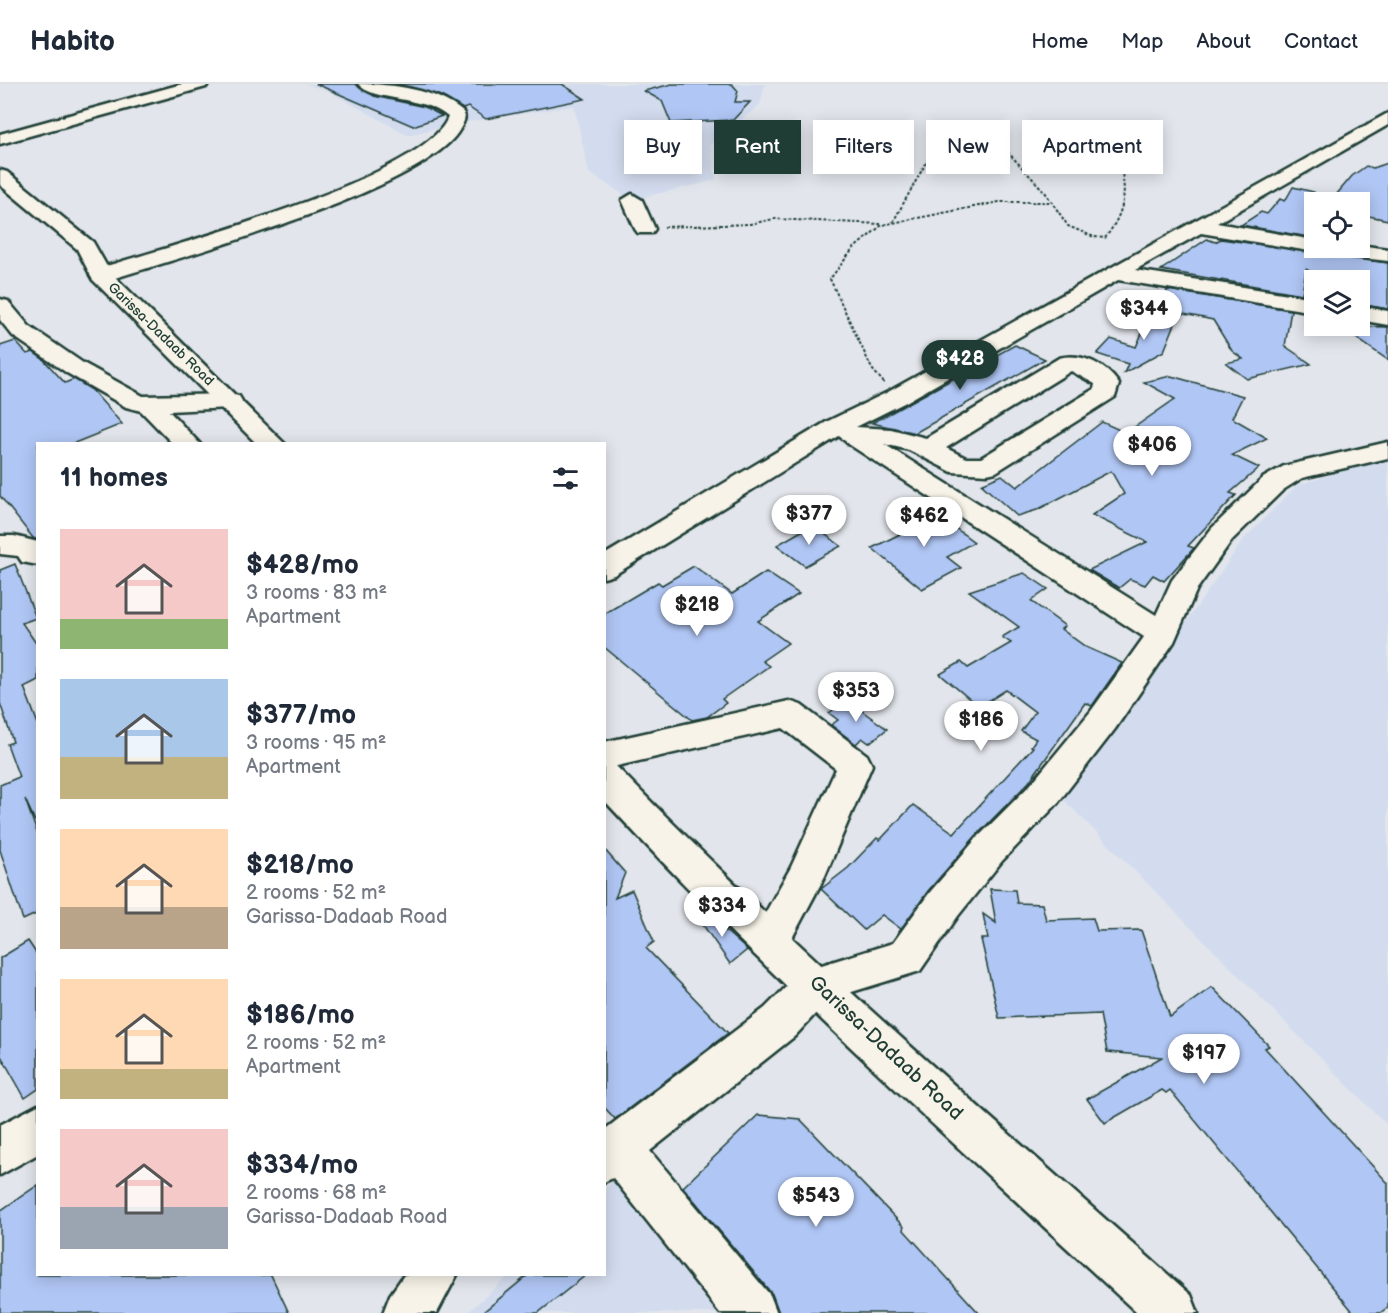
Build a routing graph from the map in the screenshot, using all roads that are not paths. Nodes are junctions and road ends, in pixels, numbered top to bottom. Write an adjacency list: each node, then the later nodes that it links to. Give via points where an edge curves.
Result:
1 (200, 84): 6 (main road)
2 (366, 84): 4 (main road)
3 (455, 89): 4 (main road)
4 (434, 99): 15 (main road, via 457,116 454,127 442,141 418,159 369,184 264,224)
5 (1388, 118): 9 (main road)
6 (0, 139)
7 (0, 176): 15 (main road, Garissa-Dadaab Road, via 86,246)
8 (632, 200): 10 (main road)
9 (1197, 226): 11 (main road); 14 (main road)
10 (645, 229)
11 (1304, 244)
12 (1370, 253): 13 (main road)
13 (1388, 255)
14 (1113, 273): 16 (main road); 22 (main road)
15 (101, 275): 20 (main road, Garissa-Dadaab Road)
16 (1304, 303)
17 (0, 306): 21 (main road, via 21,330 75,368 135,402)
18 (1370, 315): 19 (main road)
19 (1388, 318)
20 (230, 401): 21 (main road); 24 (main road, Garissa-Dadaab Road)
21 (149, 405): 23 (main road)
22 (844, 430): 25 (main road, via 891,437); 29 (main road); 30 (main road)
23 (185, 442)
24 (270, 442)
25 (928, 448): 25 (main road, via 961,466 987,466 1106,392 1107,384 1086,367 1067,363)
26 (1388, 450): 30 (main road, via 1293,472 1273,484 1222,534 1183,587)
27 (0, 545): 28 (main road, via 14,545)
28 (36, 555)
29 (606, 567)
30 (1163, 634): 34 (main road, via 1103,720 1044,794 951,895 906,957)
31 (606, 756): 33 (main road, via 789,714 855,765 806,876)
32 (606, 778): 33 (main road, Garissa-Dadaab Road)
33 (769, 942): 34 (main road, Garissa-Dadaab Road)
34 (816, 984): 37 (main road, via 780,1022); 41 (main road, Garissa-Dadaab Road)
35 (36, 1128): 36 (main road)
36 (0, 1152)
37 (611, 1154): 40 (main road)
38 (433, 1276): 39 (main road)
39 (408, 1313)
40 (752, 1313)
41 (1173, 1313)

